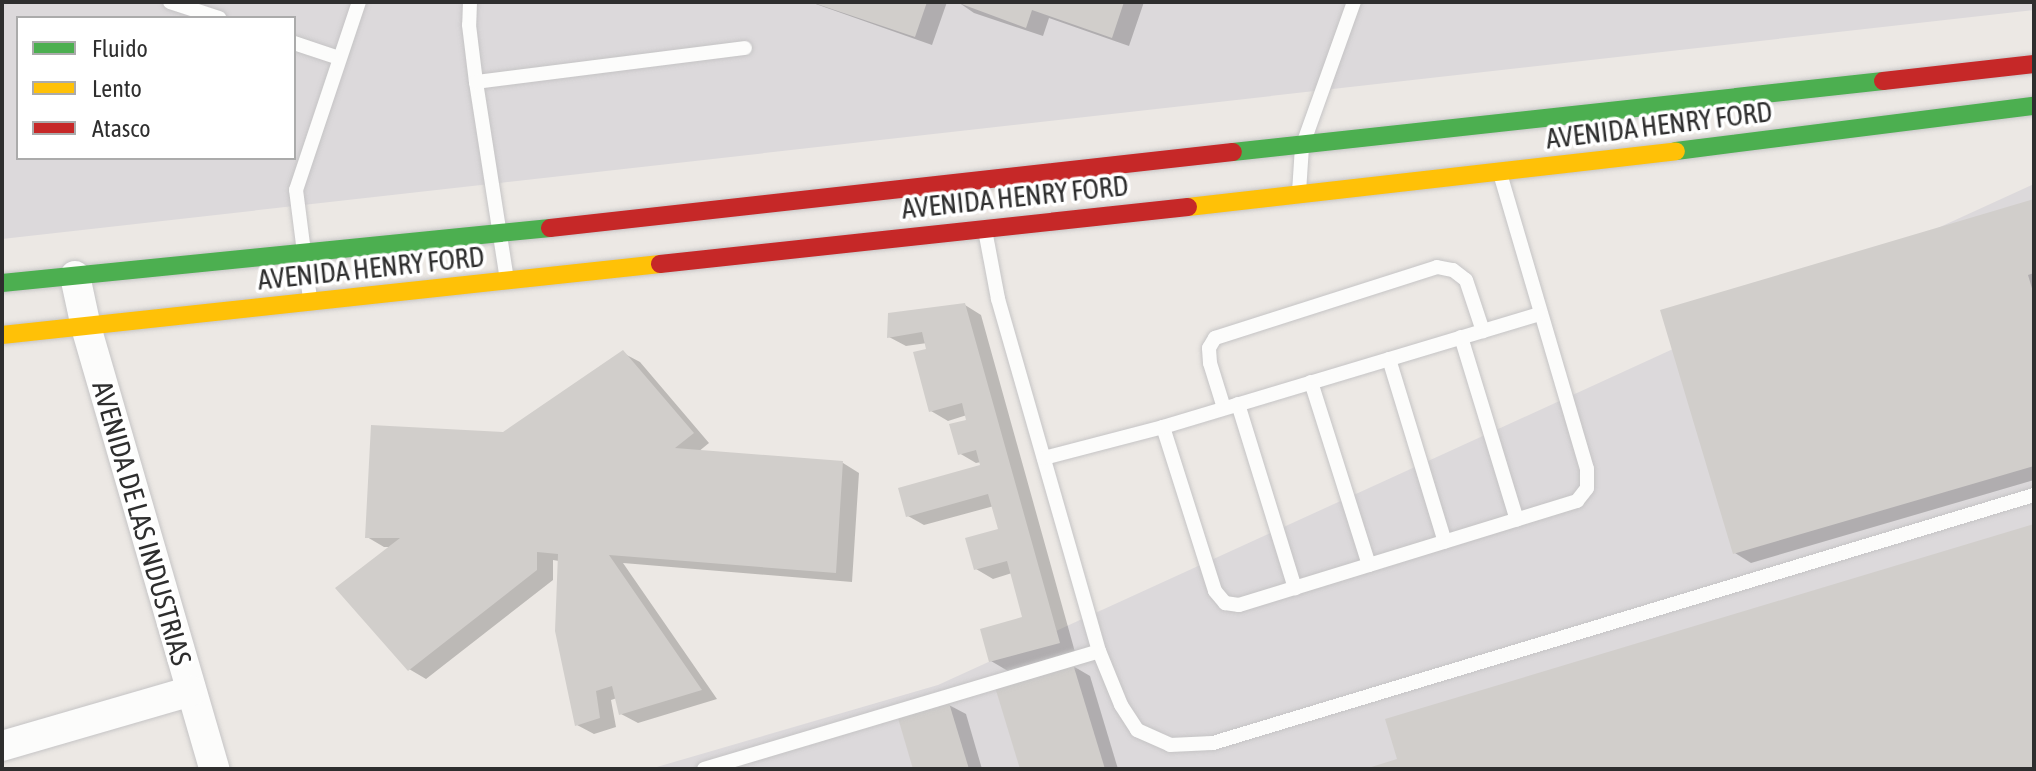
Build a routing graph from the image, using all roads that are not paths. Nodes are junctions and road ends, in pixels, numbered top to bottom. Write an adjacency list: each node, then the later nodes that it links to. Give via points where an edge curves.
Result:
1 (170, 2): 5 (lane)
2 (359, 2): 8 (lane)
3 (470, 2): 10 (lane)
4 (1354, 2): 12 (lane)
5 (213, 16)
6 (296, 44): 8 (lane)
7 (745, 48): 10 (lane)
8 (339, 58): 17 (lane, via 296,190)
9 (2034, 64): 12 (main road, AVENIDA HENRY FORD)
10 (476, 82): 16 (lane)
11 (2034, 106): 13 (main road, AVENIDA HENRY FORD)
12 (1302, 147): 14 (lane); 16 (main road, AVENIDA HENRY FORD)
13 (1500, 173): 14 (main road, AVENIDA HENRY FORD); 22 (lane)
14 (1299, 195): 15 (main road, AVENIDA HENRY FORD)
15 (985, 229): 19 (main road, AVENIDA HENRY FORD); 31 (lane, via 998,299)
16 (502, 234): 17 (main road, AVENIDA HENRY FORD); 19 (lane)
17 (305, 255): 18 (main road, AVENIDA HENRY FORD); 21 (lane)
18 (75, 276): 20 (main road, AVENIDA HENRY FORD); 23 (street, AVENIDA DE LAS INDUSTRIAS)
19 (507, 281): 21 (main road, AVENIDA HENRY FORD)
20 (2, 283)
21 (311, 303): 23 (main road, AVENIDA HENRY FORD)
22 (1540, 314): 24 (lane); 33 (lane, via 1587,469 1587,488 1577,501)
23 (86, 327): 25 (main road, AVENIDA HENRY FORD); 38 (street, AVENIDA DE LAS INDUSTRIAS)
24 (1483, 331): 26 (lane); 29 (lane, via 1466,280 1437,267 1215,338 1210,363)
25 (2, 335)
26 (1461, 337): 27 (lane); 33 (lane)
27 (1389, 359): 28 (lane); 34 (lane)
28 (1311, 382): 29 (lane); 35 (lane)
29 (1231, 406): 30 (lane); 36 (lane)
30 (1163, 427): 31 (lane); 36 (lane, via 1215,591 1225,603 1239,605)
31 (1044, 458): 37 (lane)
32 (2034, 495): 37 (lane, via 1213,743 1170,745 1137,730)
33 (1517, 520): 34 (lane)
34 (1445, 542): 35 (lane)
35 (1369, 565): 36 (lane)
36 (1295, 588)
37 (1099, 651): 41 (lane)
38 (191, 691): 39 (street); 40 (street, AVENIDA DE LAS INDUSTRIAS)
39 (2, 746)
40 (214, 769)
41 (704, 769)

